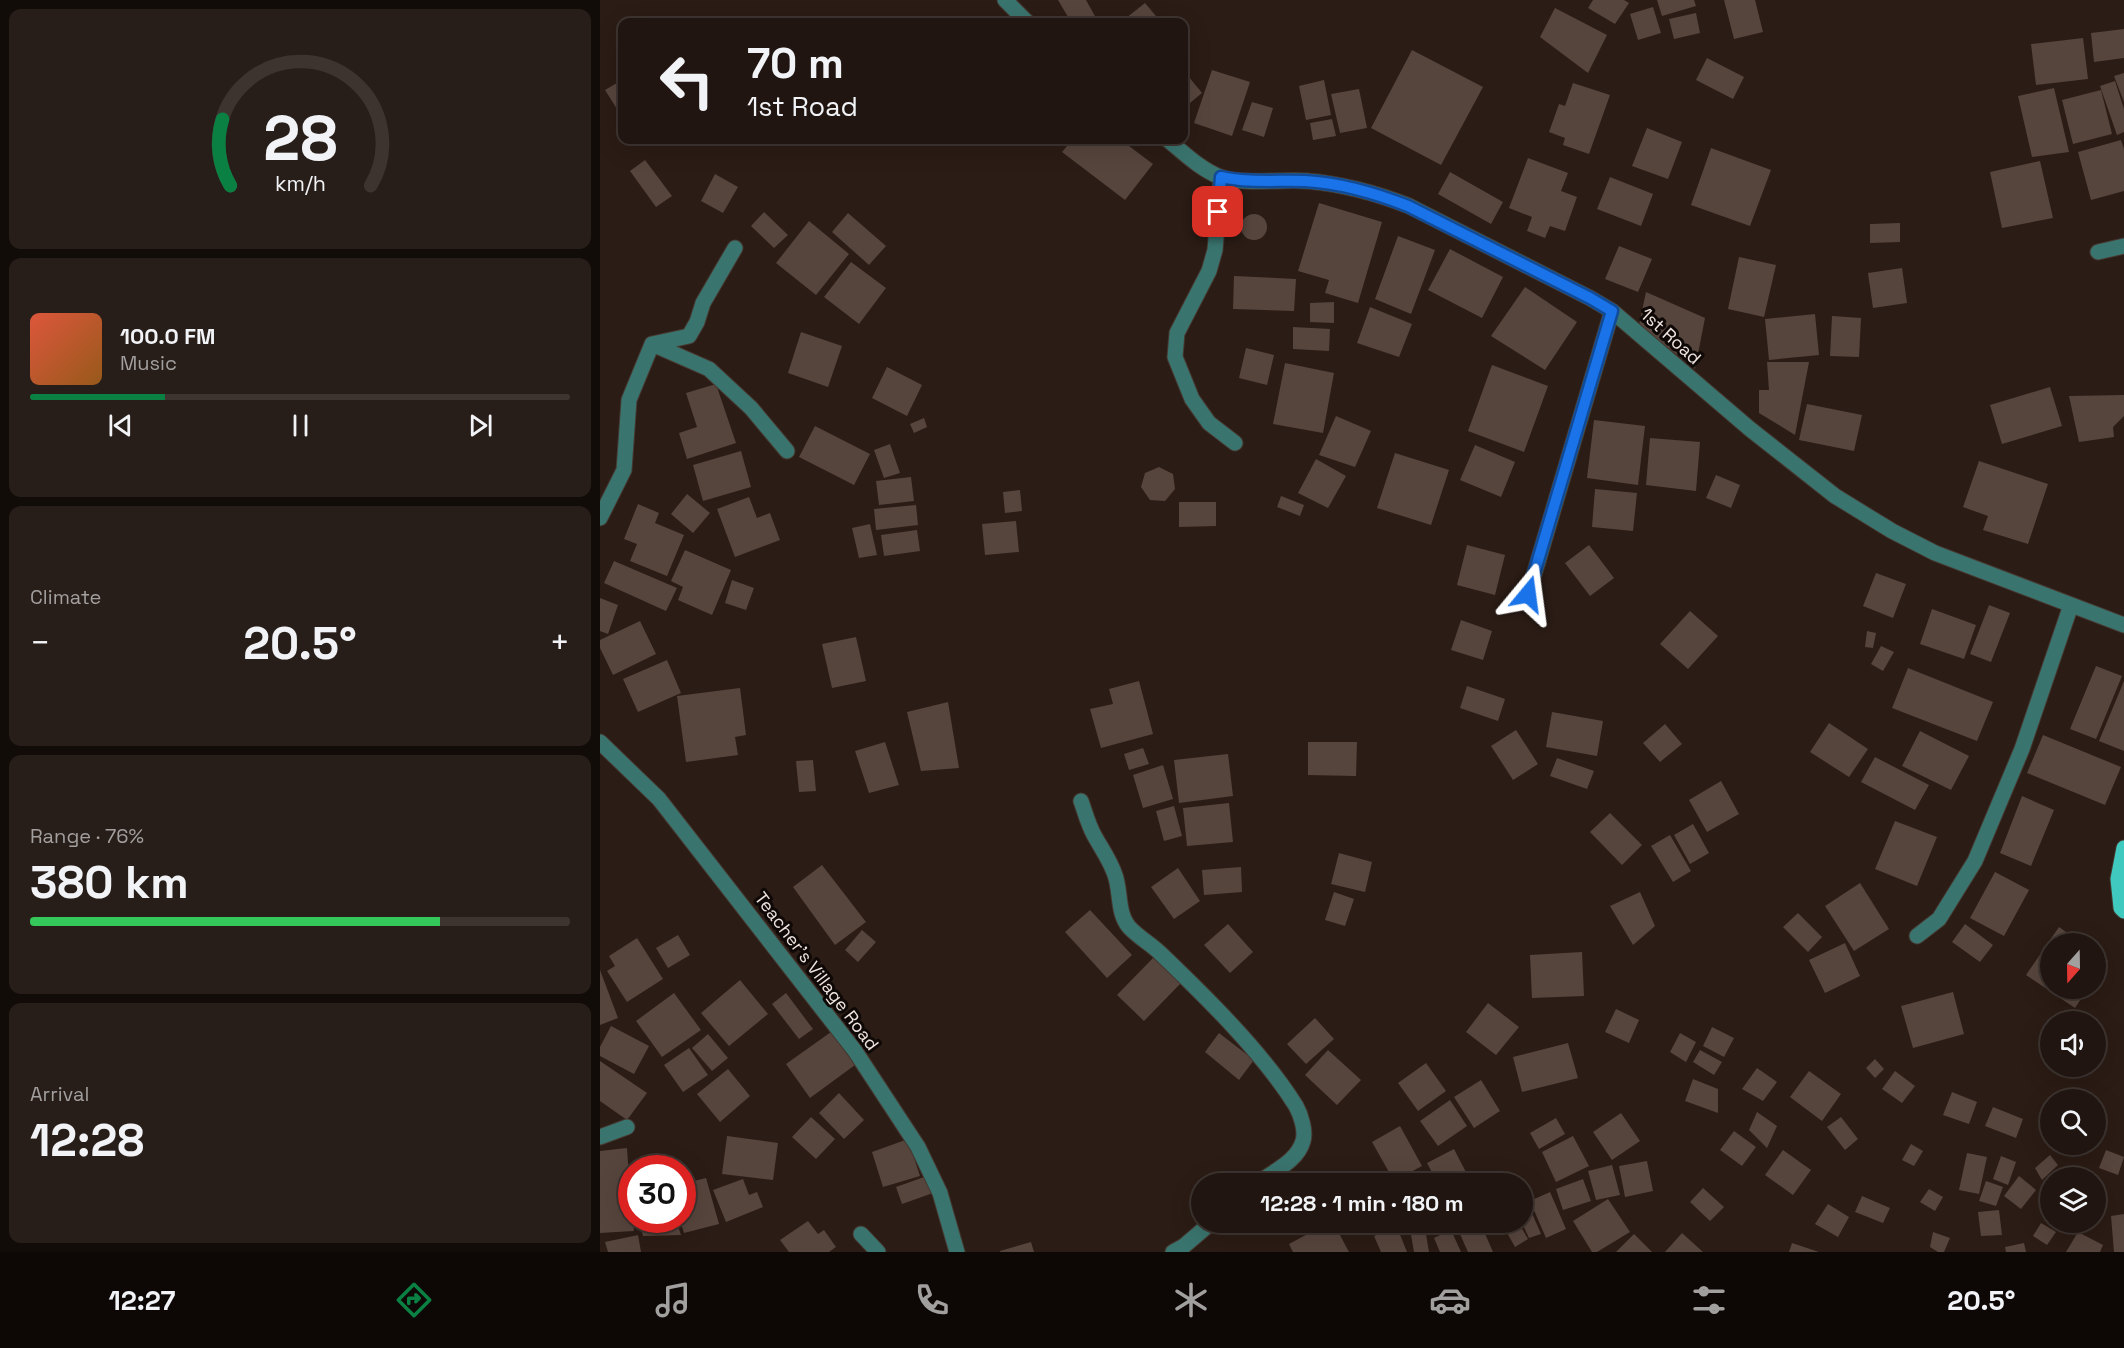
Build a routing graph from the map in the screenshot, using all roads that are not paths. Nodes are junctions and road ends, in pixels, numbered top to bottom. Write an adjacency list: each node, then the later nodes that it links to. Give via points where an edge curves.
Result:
1 (1005, 0): 2 (street)
2 (1023, 18)
3 (1173, 144): 4 (street, 1st Road, via 1198,165)
4 (1221, 177): 8 (street, 1st Road, via 1307,181 1380,195); 10 (street, via 1215,250 1209,271 1178,333 1175,357 1192,399 1209,423)
5 (2124, 246): 7 (street)
6 (735, 248): 9 (street, via 689,336)
7 (2098, 252)
8 (1612, 311): 13 (street); 14 (street, 1st Road, via 1835,496 1935,553)
9 (652, 344): 11 (street, via 709,369 751,408); 12 (street, via 629,400 624,470)
10 (1235, 443)
11 (787, 451)
12 (600, 518)
13 (1528, 594)
14 (2071, 605): 15 (street, 1st Road); 20 (street, via 2025,739 1975,861 1939,919)
15 (2124, 625)
16 (600, 742): 27 (street, Teacher's Village Road, via 659,799 855,1052 918,1147 940,1193)
17 (1081, 801): 23 (street, via 1116,877 1128,925 1200,993 1262,1061 1297,1108 1304,1138 1300,1150)
18 (2124, 848): 19 (main road, via 2118,879)
19 (2124, 911)
20 (1917, 936)
21 (627, 1128): 22 (street)
22 (600, 1137)
23 (1272, 1173)
24 (1200, 1233): 28 (street)
25 (861, 1234): 26 (street)
26 (878, 1252)
27 (957, 1252)
28 (1173, 1252)

